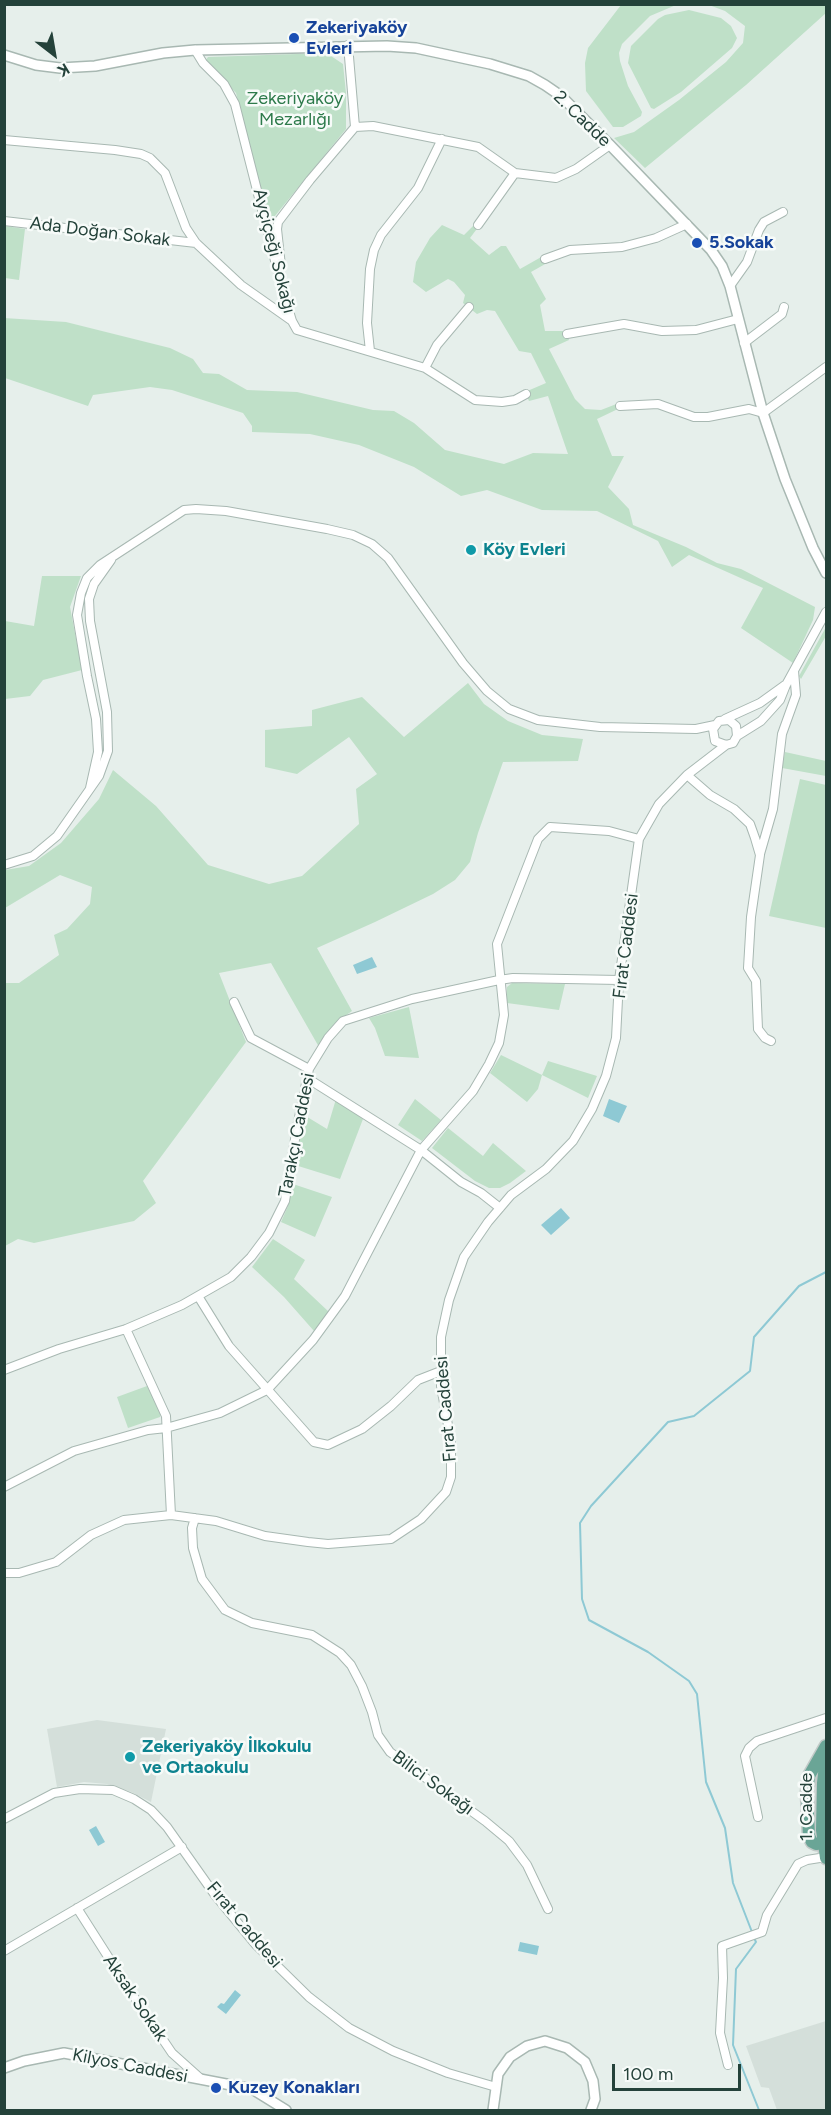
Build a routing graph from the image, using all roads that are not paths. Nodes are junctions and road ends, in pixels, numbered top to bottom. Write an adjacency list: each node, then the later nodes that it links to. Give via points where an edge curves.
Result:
1 (348, 45): 2 (street, 2. Cadde); 5 (street); 8 (street, 2. Cadde, via 416,48 529,76 561,96)
2 (195, 50): 4 (street, 2. Cadde, via 60,68); 20 (street, Ayçiçeği Sokağı, via 236,104)
3 (4, 51): 4 (street)
4 (9, 56)
5 (355, 127): 6 (street, via 373,126); 20 (street, via 278,222)
6 (442, 139): 9 (street, via 478,147); 23 (street, via 418,189 381,234 374,250 367,323)
7 (4, 140): 14 (street, via 115,150 150,158 165,172 186,228)
8 (610, 145): 9 (street, via 556,178); 12 (street, 2. Cadde)
9 (515, 173): 13 (street)
10 (783, 212): 16 (street, via 764,222 747,262)
11 (4, 221): 14 (street, Ada Doğan Sokak)
12 (687, 224): 15 (street, via 622,247 570,249); 16 (street, 2. Cadde, via 711,250)
13 (478, 225)
14 (196, 243): 20 (street, via 241,285)
15 (545, 259)
16 (730, 286): 19 (street, 2. Cadde)
17 (469, 307): 25 (street, via 437,345)
18 (784, 308): 22 (street, via 782,314)
19 (738, 319): 21 (street, via 696,330 662,331 624,324); 22 (street, 2. Cadde)
20 (292, 321): 23 (street, Ayçiçeği Sokağı, via 297,330)
21 (567, 334)
22 (744, 344): 28 (street, 2. Cadde)
23 (370, 351): 25 (street, Ayçiçeği Sokağı)
24 (826, 367): 28 (street)
25 (425, 368): 26 (street, Ayçiçeği Sokağı, via 475,400 502,402)
26 (526, 394)
27 (620, 406): 28 (street, via 658,404 694,417 749,409)
28 (763, 413): 30 (street, 2. Cadde, via 785,479)
29 (114, 556): 36 (street, via 184,510 275,519 353,535 388,558 463,663 509,709 538,720 600,727); 42 (street, via 88,599 107,712 108,751); 42 (street, via 87,578 76,615 96,719 98,752)
30 (826, 573)
31 (826, 612): 32 (street)
32 (794, 671): 33 (street); 44 (street, via 796,694 782,734 773,809)
33 (786, 685): 34 (street, via 760,704); 37 (street, via 780,700 761,721)
34 (724, 720): 35 (street); 37 (street, via 736,726)
35 (715, 724): 36 (street); 38 (street)
36 (696, 729): 38 (street)
37 (737, 736): 39 (street)
38 (714, 739): 39 (street); 40 (street)
39 (726, 746): 40 (street, Fırat Caddesi)
40 (711, 755): 41 (street, Fırat Caddesi)
41 (687, 775): 43 (street, Fırat Caddesi, via 659,804); 44 (street, via 750,824)
42 (90, 788): 45 (street, via 57,836 33,856)
43 (639, 838): 46 (street, via 609,831 550,827 538,839 497,944); 47 (street, Fırat Caddesi)
44 (760, 855): 49 (street, via 748,968 756,981 758,1029)
45 (4, 865)
46 (499, 980): 47 (street, Tarakçı Caddesi); 50 (street, Tarakçı Caddesi, via 412,999 343,1021); 52 (street, via 504,1015 499,1043 473,1091)
47 (619, 980): 53 (street, Fırat Caddesi, via 616,1038 592,1109 573,1141)
48 (234, 1002): 50 (street, via 251,1038)
49 (771, 1041)
50 (309, 1069): 51 (street, Tarakçı Caddesi)
51 (307, 1078): 52 (street); 54 (street, Tarakçı Caddesi, via 285,1201 251,1257 231,1276)
52 (421, 1150): 53 (street); 58 (street, via 345,1296 313,1340)
53 (500, 1208): 57 (street, Fırat Caddesi, via 464,1257 448,1300 441,1337)
54 (198, 1296): 55 (street, Tarakçı Caddesi); 58 (street, via 229,1346)
55 (126, 1329): 56 (street, Tarakçı Caddesi); 59 (street, via 166,1416)
56 (4, 1370)
57 (441, 1371): 58 (street, via 417,1380 362,1429 328,1445 314,1442); 62 (street, Fırat Caddesi, via 451,1442 451,1477 446,1492 421,1520 391,1539 308,1542)
58 (267, 1390): 59 (street, via 220,1413)
59 (166, 1428): 60 (street, via 74,1451); 61 (street)
60 (4, 1487)
61 (171, 1515): 62 (street, Fırat Caddesi); 63 (street, Fırat Caddesi, via 124,1520 91,1535 56,1562 19,1573)
62 (195, 1518): 73 (street, Bilici Sokağı, via 193,1548 202,1579 225,1610 252,1623 312,1635 340,1653 362,1686 378,1735 390,1752 509,1841 527,1865)
63 (4, 1573)
64 (826, 1718): 67 (street, via 757,1741 749,1748 745,1756)
65 (826, 1746): 69 (main road, via 809,1776 807,1792 809,1836 816,1844)
66 (826, 1757): 69 (main road, 1. Cadde)
67 (758, 1817)
68 (4, 1819): 70 (street, Fırat Caddesi, via 54,1793 113,1790 151,1810)
69 (825, 1842): 71 (main road, 1. Cadde)
70 (182, 1847): 72 (street); 78 (street, Fırat Caddesi, via 256,1945 317,2004 349,2028 393,2051 448,2073)
71 (826, 1857): 75 (street, via 798,1864 767,1916 762,1932 722,1946 720,2033)
72 (77, 1908): 74 (street); 77 (street, Aksak Sokak, via 172,2053)
73 (548, 1910)
74 (4, 1951)
75 (728, 2065)
76 (4, 2068): 77 (street, Kilyos Caddesi, via 64,2053)
77 (202, 2080): 79 (street, Kilyos Caddesi, via 252,2089)
78 (496, 2086): 80 (street); 81 (street, via 498,2074 510,2057 545,2041 567,2048 585,2062 593,2081 595,2099)
79 (286, 2110)
80 (493, 2110)
81 (591, 2110)

